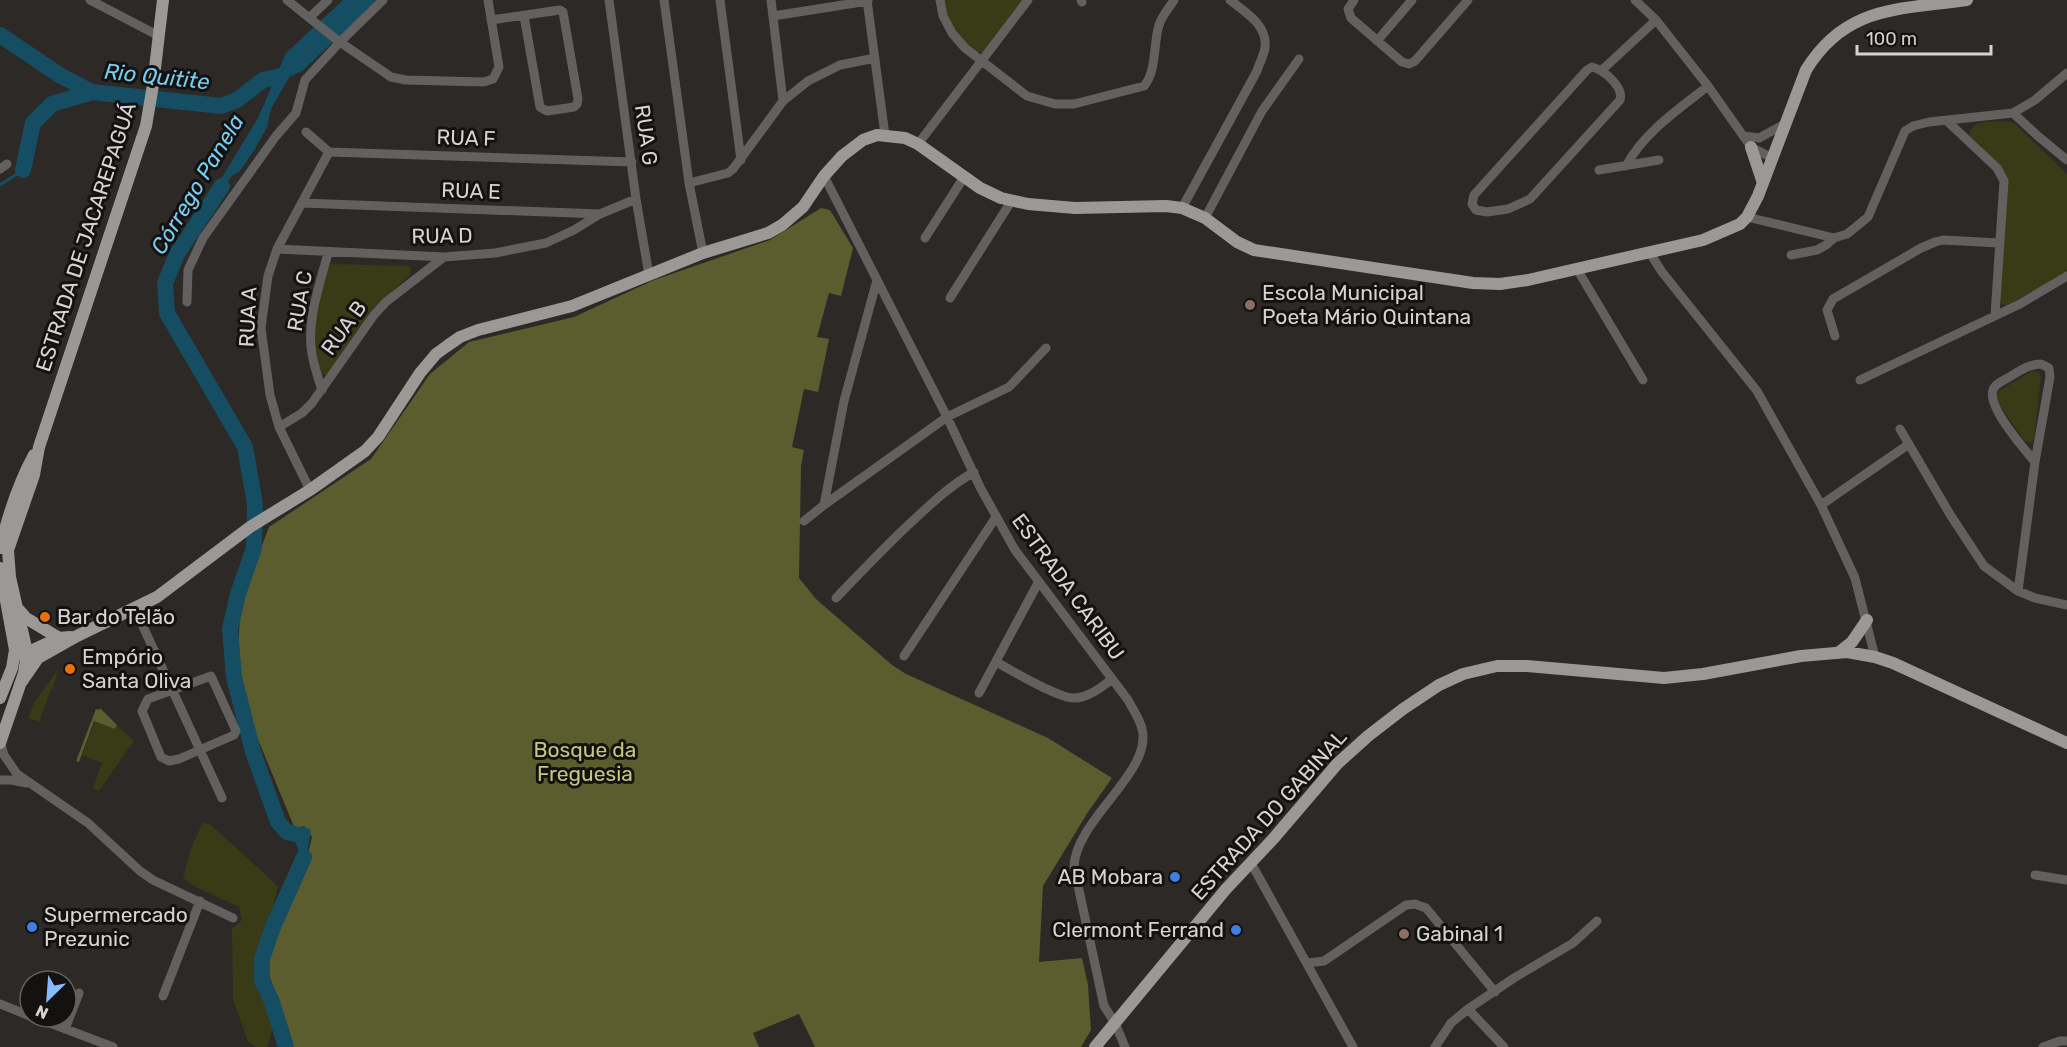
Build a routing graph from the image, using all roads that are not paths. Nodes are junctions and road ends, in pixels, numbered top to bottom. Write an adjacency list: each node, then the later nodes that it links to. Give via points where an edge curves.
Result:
1 (90, 0): 26 (street)
2 (163, 0): 26 (main road, ESTRADA DE JACAREPAGUÁ)
3 (287, 0): 23 (street)
4 (328, 0): 23 (street)
5 (383, 0): 27 (street)
6 (488, 0): 24 (street)
7 (609, 0): 49 (street, RUA G)
8 (664, 0): 54 (street)
9 (720, 0): 47 (street)
10 (771, 0): 22 (street)
11 (868, 0): 22 (street); 29 (street)
12 (940, 0): 31 (street, via 952,33)
13 (1028, 0): 31 (street)
14 (1174, 0): 31 (street, via 1160,25 1151,72 1144,86 1074,104 1055,104 1027,96)
15 (1230, 0): 59 (street, via 1260,26 1265,48 1257,71)
16 (1354, 0): 28 (street, via 1348,9 1351,18)
17 (1412, 0): 28 (street)
18 (1468, 0): 28 (street, via 1409,64)
19 (1635, 0): 25 (street)
20 (1967, 0): 38 (main road, via 1884,11 1845,28 1817,52)
21 (524, 16): 21 (street, via 540,107 546,111 574,107 578,99 563,12); 24 (street)
22 (773, 16): 35 (street)
23 (313, 20): 27 (street)
24 (491, 20): 27 (street, via 499,67 493,79 484,82 398,79)
25 (1656, 20): 32 (street); 34 (street)
26 (159, 36): 88 (main road, ESTRADA DE JACAREPAGUÁ, via 149,110 139,148)
27 (338, 41): 77 (street, via 305,80 296,113 203,238 188,270)
28 (1377, 41)
29 (875, 58): 35 (street, via 840,64); 40 (street)
30 (1299, 59): 62 (street, via 1269,99)
31 (982, 60): 42 (street)
32 (1602, 70): 32 (street, via 1587,70 1489,177 1472,200 1476,210 1508,209 1530,199 1620,100 1620,90)
33 (2067, 74): 36 (street)
34 (1708, 86): 41 (street); 50 (street, via 1665,119)
35 (783, 101): 47 (street)
36 (2013, 113): 37 (street); 48 (street)
37 (1947, 121): 64 (street, via 1913,126 1905,131 1868,217 1847,234); 65 (street, via 1997,168 2004,181)
38 (1785, 124): 41 (street, via 1759,138); 45 (main road)
39 (306, 132): 44 (street)
40 (885, 135): 42 (main road); 52 (main road, via 863,140)
41 (1744, 136): 43 (street)
42 (918, 144): 53 (main road)
43 (1751, 147): 45 (street); 55 (main road)
44 (329, 152): 49 (street, RUA F); 58 (street, RUA A)
45 (1772, 158): 55 (main road)
46 (1659, 159): 50 (street)
47 (741, 160): 54 (street, via 728,173)
48 (2067, 160)
49 (632, 162): 56 (street, RUA G)
50 (1626, 166): 51 (street)
51 (1599, 170)
52 (824, 176): 68 (main road, via 803,207 782,225 751,240); 75 (street, ESTRADA CARIBU)
53 (964, 177): 57 (main road, via 980,188); 63 (street)
54 (689, 183): 68 (street)
55 (1763, 183): 61 (main road)
56 (636, 199): 60 (street, RUA E); 73 (street, RUA G)
57 (1012, 200): 59 (main road, via 1075,208); 76 (street)
58 (302, 203): 60 (street, RUA E); 66 (street, RUA A)
59 (1182, 208): 62 (main road)
60 (600, 214): 71 (street, RUA D, via 539,245)
61 (1747, 217): 64 (street); 69 (main road, via 1703,240)
62 (1205, 218): 72 (main road, via 1254,250 1449,280 1500,284)
63 (925, 238)
64 (1834, 238): 70 (street, via 1817,249)
65 (1999, 243): 78 (street); 79 (street, via 1943,240 1921,248 1833,298 1827,310)
66 (277, 249): 67 (street, RUA D); 85 (street, RUA A, via 268,276 261,328 270,395)
67 (328, 253): 71 (street, RUA D); 83 (street, RUA C, via 311,333 311,352)
68 (703, 253): 73 (main road)
69 (1650, 253): 72 (main road); 93 (street, via 1757,391)
70 (1791, 255)
71 (444, 257): 83 (street, RUA B, via 374,315)
72 (1577, 269): 81 (street)
73 (649, 275): 91 (main road, via 572,306 460,337 426,364 365,451)
74 (2067, 276): 78 (street)
75 (877, 280): 84 (street, ESTRADA CARIBU); 92 (street, via 844,401)
76 (950, 298)
77 (187, 302)
78 (1995, 315): 82 (street)
79 (1835, 336)
80 (1046, 348): 84 (street, via 1009,387)
81 (1643, 380)
82 (1860, 380)
83 (322, 390): 85 (street, RUA B, via 302,413)
84 (947, 417): 90 (street, ESTRADA CARIBU); 92 (street)
85 (279, 427): 91 (street, RUA A)
86 (1900, 429): 87 (street)
87 (1909, 444): 93 (street); 101 (street, via 1984,566)
88 (39, 447): 96 (main road, ESTRADA DE JACAREPAGUÁ); 97 (main road, ESTRADA DE JACAREPAGUÁ, via 34,475)
89 (2035, 462): 89 (street, via 2050,377 2049,368 2041,364 2027,367 1992,391 1992,400 2011,433); 101 (street)
90 (974, 472): 94 (street, ESTRADA CARIBU); 102 (street, via 951,485)
91 (310, 490): 105 (main road, via 249,527 157,597)
92 (824, 505): 95 (street)
93 (1821, 505): 107 (street, via 1855,578)
94 (996, 517): 99 (street, ESTRADA CARIBU); 112 (street)
95 (804, 521)
96 (3, 527): 97 (main road, ESTRADA DE JACAREPAGUÁ)
97 (2, 553): 98 (main road, ESTRADA DE JACAREPAGUÁ)
98 (4, 568): 103 (main road, ESTRADA DE JACAREPAGUÁ); 106 (main road, ESTRADA DE JACAREPAGUÁ)
99 (1038, 583): 114 (street); 116 (street, ESTRADA CARIBU)
100 (0, 586): 103 (main road)
101 (2018, 591): 104 (street)
102 (836, 598)
103 (5, 600): 115 (main road, ESTRADA DE JACAREPAGUÁ, via 14,638)
104 (2067, 605)
105 (135, 609): 108 (main road); 118 (street)
106 (18, 610): 109 (main road); 110 (main road, ESTRADA DE JACAREPAGUÁ)
107 (1867, 620): 111 (main road, via 1852,642); 113 (street)
108 (77, 636): 109 (main road); 117 (main road, via 38,658)
109 (59, 638): 110 (main road)
110 (27, 652): 115 (main road); 117 (main road, ESTRADA DE JACAREPAGUÁ)
111 (1838, 653): 113 (main road, ESTRADA DO GABINAL); 127 (main road, ESTRADA DO GABINAL, via 1664,678 1527,666 1497,666 1463,674 1439,685 1368,736 1337,764)
112 (904, 656)
113 (1875, 657): 122 (main road, ESTRADA DO GABINAL)
114 (996, 662): 116 (street, via 1074,698); 119 (street)
115 (12, 668): 120 (main road, ESTRADA DE JACAREPAGUÁ)
116 (1112, 680): 141 (street, ESTRADA CARIBU, via 1138,717 1142,745 1129,773 1081,840 1074,855 1074,867 1104,1006)
117 (20, 684): 121 (main road, ESTRADA DE JACAREPAGUÁ)
118 (173, 689): 123 (street); 123 (street, via 148,699 142,711 161,757 169,761); 123 (street, via 211,676 218,689 236,731 231,738)
119 (979, 693)
120 (0, 698)
121 (0, 742): 125 (street, via 12,768)
122 (2067, 743)
123 (200, 751): 126 (street)
124 (0, 780): 125 (street)
125 (31, 785): 130 (street, via 87,823 145,875)
126 (222, 798)
127 (1251, 863): 134 (street); 141 (main road, ESTRADA DO GABINAL)
128 (2035, 875): 129 (street)
129 (2067, 880)
130 (200, 901): 131 (street); 137 (street)
131 (233, 918)
132 (1597, 921): 136 (street, via 1573,943)
133 (1324, 961): 134 (street); 135 (street); 136 (street, via 1406,905 1415,904 1426,908)
134 (1308, 963): 135 (street)
135 (1317, 979): 147 (street)
136 (1495, 992): 139 (street)
137 (164, 996)
138 (0, 1004): 140 (street)
139 (1468, 1009): 148 (street, via 1451,1023); 149 (street)
140 (18, 1011)
141 (1115, 1023): 145 (main road, ESTRADA DO GABINAL); 146 (street, ESTRADA CARIBU)
142 (65, 1029): 144 (street)
143 (2067, 1041): 150 (street)
144 (113, 1047)
145 (1095, 1047)
146 (1125, 1047)
147 (1353, 1047)
148 (1435, 1047)
149 (1504, 1047)
150 (2043, 1047)

